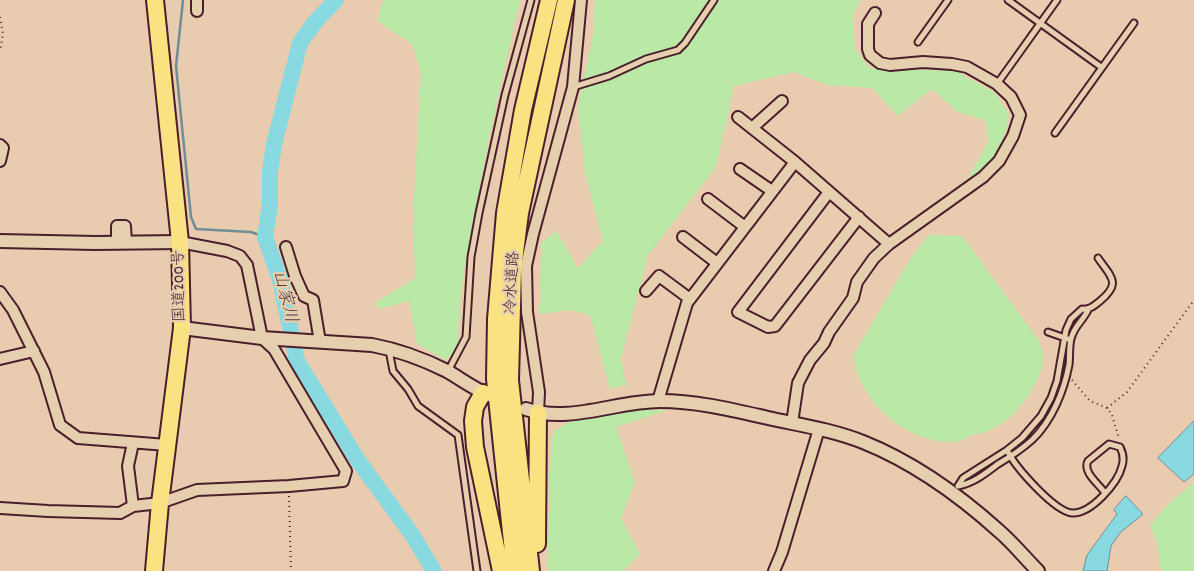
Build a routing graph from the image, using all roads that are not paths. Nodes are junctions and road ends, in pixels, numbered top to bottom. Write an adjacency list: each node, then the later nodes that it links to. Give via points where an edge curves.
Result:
1 (155, 0): 34 (highway, 国道200号)
2 (196, 0): 11 (street)
3 (532, 0): 50 (lane, via 505,95 479,213 471,258 466,337)
4 (549, 0): 68 (highway, 冷水道路, via 523,110 505,213 497,310 495,379)
5 (566, 0): 69 (highway, 冷水道路, via 520,213 514,269 510,380)
6 (581, 0): 18 (street)
7 (714, 0): 18 (lane, via 678,50 646,58 609,76)
8 (948, 0): 15 (lane)
9 (1008, 0): 13 (lane)
10 (1057, 0): 13 (lane)
11 (197, 11)
12 (875, 13): 17 (street, via 868,24 868,49 870,55 880,62 890,65 952,64 967,67)
13 (1040, 23): 16 (lane); 17 (lane)
14 (1134, 23): 16 (lane)
15 (918, 42)
16 (1101, 67): 22 (lane)
17 (997, 84): 35 (street, via 1011,97 1020,115 999,161 984,177)
18 (573, 87): 53 (street, via 526,266 528,312 539,392)
19 (782, 101): 21 (street)
20 (738, 117): 21 (street)
21 (752, 128): 25 (street)
22 (1055, 133)
23 (0, 145): 24 (street)
24 (0, 161)
25 (795, 162): 27 (street); 28 (street)
26 (740, 169): 27 (street)
27 (772, 191): 31 (street)
28 (830, 192): 30 (street); 30 (street, via 738,312 768,327 775,326)
29 (708, 199): 31 (street)
30 (859, 218): 35 (street)
31 (745, 227): 38 (street)
32 (683, 237): 38 (street)
33 (0, 241): 34 (street)
34 (180, 242): 42 (highway, 国道200号); 44 (street, via 240,256 246,265)
35 (890, 244): 54 (street, via 874,258 857,282 853,298 810,360 798,383)
36 (286, 247): 46 (street, via 304,296 313,300)
37 (1098, 258): 45 (lane, via 1114,285 1088,310 1082,309 1071,319 1066,330)
38 (717, 263): 41 (street)
39 (646, 292): 41 (street, via 659,276)
40 (1, 296): 48 (street, via 13,310)
41 (690, 299): 52 (street)
42 (182, 328): 44 (street); 57 (highway, 国道200号)
43 (1048, 332): 45 (lane)
44 (268, 338): 46 (street); 62 (street, via 346,471 343,481 197,490)
45 (1068, 339): 58 (lane, via 1051,398 1041,416); 59 (lane, via 1066,375 1058,400 1042,430)
46 (320, 342): 47 (street)
47 (389, 348): 50 (street); 66 (lane, via 393,371 418,406 458,435)
48 (34, 351): 49 (street); 56 (street, via 60,425 78,438)
49 (0, 359)
50 (448, 372): 51 (street)
51 (486, 394): 67 (highway, via 475,407 475,447)
52 (658, 401): 53 (street, via 628,403 574,414); 54 (street, via 712,406)
53 (532, 411): 70 (highway)
54 (792, 423): 55 (street)
55 (819, 429): 60 (street, via 863,442); 71 (street)
56 (133, 443): 57 (street); 63 (street, via 128,466)
57 (167, 445): 62 (highway, 国道200号)
58 (1008, 450): 59 (lane); 60 (lane, via 963,478)
59 (1010, 456): 60 (lane, via 968,484); 61 (lane, via 1034,486 1061,510 1072,513 1089,509)
60 (954, 489): 72 (street)
61 (1105, 492): 61 (lane, via 1123,464 1120,447 1108,444 1086,464 1087,470)
62 (160, 502): 63 (street); 65 (highway, 国道200号)
63 (133, 506): 64 (street, via 120,513)
64 (0, 508)
65 (154, 571)
66 (477, 571)
67 (501, 571)
68 (515, 571)
69 (531, 571)
70 (538, 571)
71 (774, 571)
72 (1038, 571)

